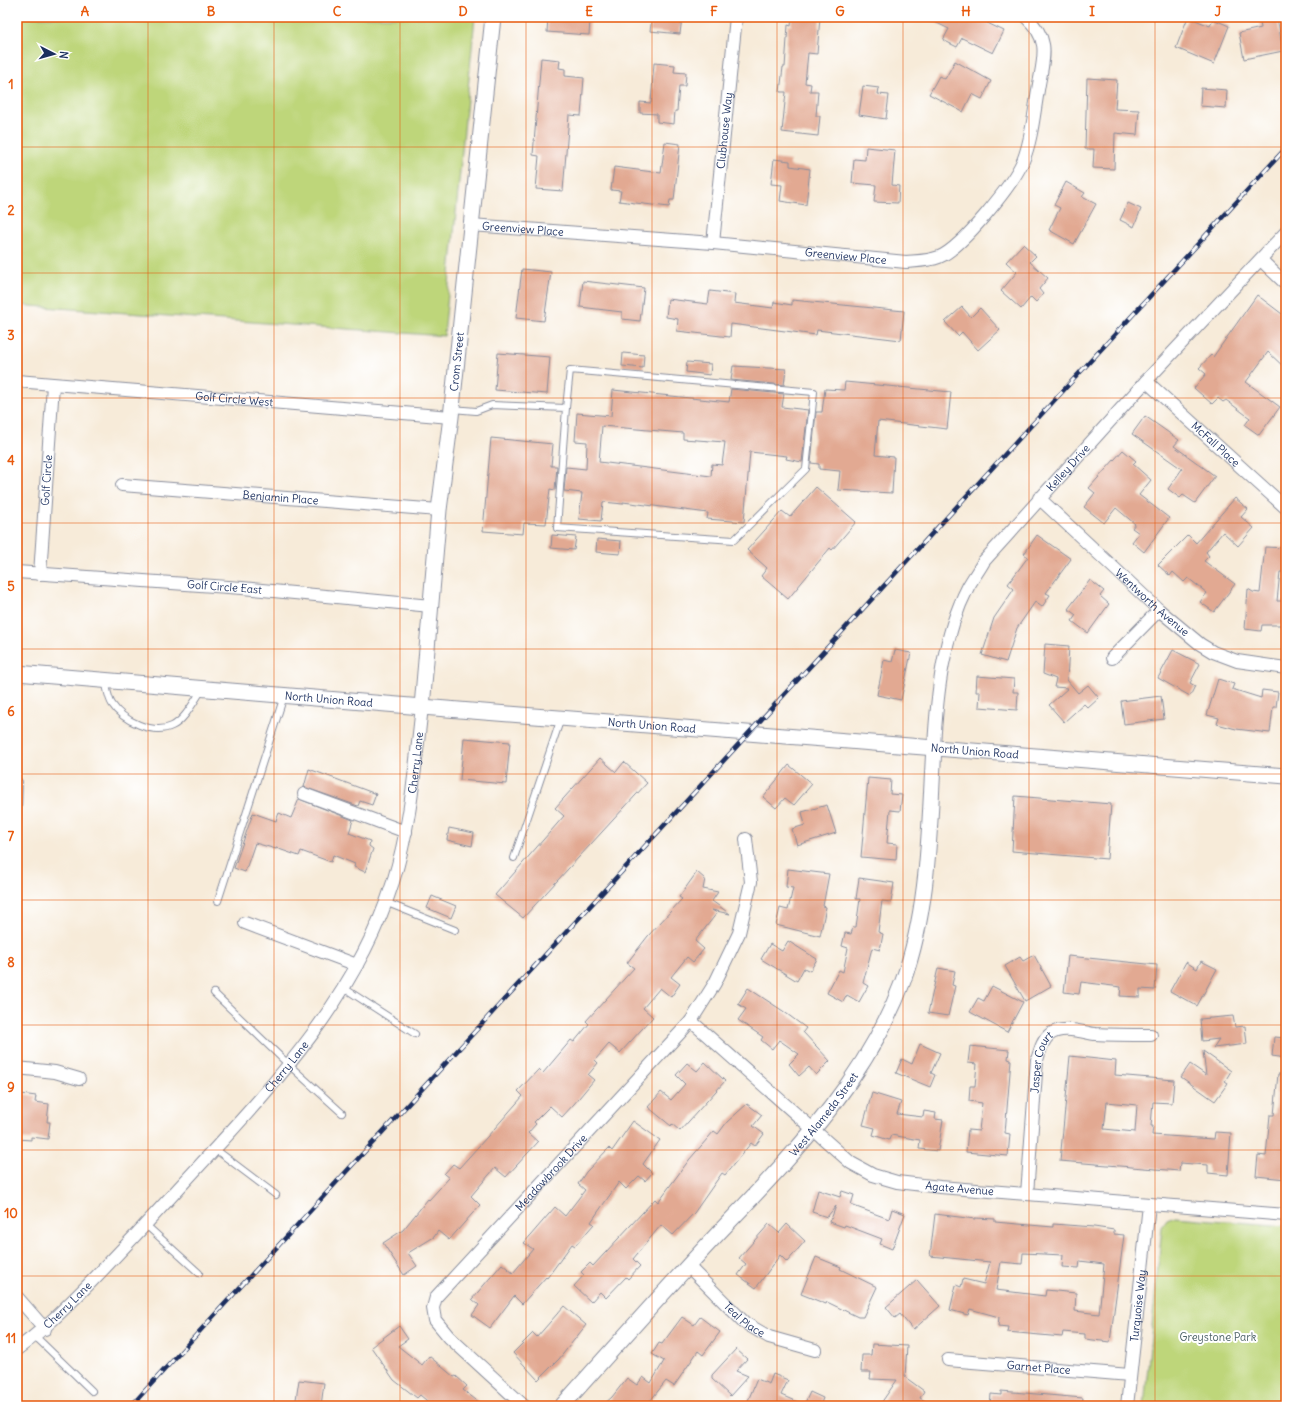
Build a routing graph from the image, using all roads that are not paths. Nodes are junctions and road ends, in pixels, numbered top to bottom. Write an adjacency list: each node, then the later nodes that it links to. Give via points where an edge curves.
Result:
1 (493, 17): 4 (street, Crom Street)
2 (736, 17): 6 (street, Clubhouse Way)
3 (1026, 17): 6 (street, Greenview Place, via 1037,27 1043,39 1043,58 1031,135 1023,161 1011,183 990,210 955,247 940,257 906,262)
4 (472, 225): 6 (street, Greenview Place); 13 (street, Crom Street)
5 (1286, 232): 7 (street, Kelley Drive)
6 (713, 243)
7 (1261, 260): 8 (street); 10 (street, Kelley Drive)
8 (1286, 284)
9 (17, 381): 11 (street, Golf Circle West)
10 (1146, 381): 15 (street, Kelley Drive); 16 (street, McFall Place)
11 (53, 386): 13 (street, Golf Circle West); 19 (street, Golf Circle)
12 (566, 408): 12 (lane, via 557,528 734,540 806,470 814,392 570,370); 13 (lane, via 492,405 476,411)
13 (451, 413): 17 (street, Crom Street)
14 (122, 485): 17 (street, Benjamin Place)
15 (1039, 498): 21 (street, Wentworth Avenue); 30 (street, Kelley Drive, via 984,561 968,587 954,621 943,664)
16 (1286, 508)
17 (439, 510): 20 (street, Crom Street)
18 (17, 572): 19 (street, Golf Circle East)
19 (40, 574): 20 (street, Golf Circle East, via 242,588)
20 (431, 606): 28 (street, Crom Street)
21 (1159, 610): 22 (street); 23 (street, Wentworth Avenue, via 1213,652 1237,661)
22 (1112, 658)
23 (1286, 668)
24 (17, 673): 25 (street, North Union Road)
25 (104, 680): 26 (street, North Union Road); 26 (lane, via 111,704 128,720 151,728 172,726 184,716)
26 (203, 689): 27 (street, North Union Road)
27 (284, 696): 28 (street, North Union Road); 38 (lane)
28 (422, 708): 29 (street, North Union Road); 34 (street, Cherry Lane)
29 (561, 718): 30 (street, North Union Road); 37 (lane)
30 (934, 747): 31 (street, North Union Road); 52 (street, West Alameda Street, via 924,892 903,980 877,1039 850,1083)
31 (1286, 776)
32 (17, 780): 35 (lane)
33 (304, 794): 34 (street)
34 (406, 832): 39 (street, Cherry Lane)
35 (17, 839)
36 (746, 839): 45 (street, Meadowbrook Drive, via 751,882 739,933 715,983)
37 (514, 858)
38 (218, 901)
39 (385, 902): 41 (lane); 42 (street, Cherry Lane)
40 (245, 923): 42 (street)
41 (456, 930)
42 (357, 965): 43 (street, Cherry Lane)
43 (344, 988): 46 (lane); 48 (street, Cherry Lane, via 336,1003)
44 (214, 993): 48 (lane)
45 (691, 1021): 52 (street, Agate Avenue); 68 (street, Meadowbrook Drive, via 436,1297 433,1308 435,1320 443,1330)
46 (415, 1034)
47 (1151, 1035): 54 (street, Jasper Court, via 1094,1034 1077,1030 1056,1031 1050,1034 1037,1060)
48 (289, 1065): 51 (lane); 53 (street, Cherry Lane)
49 (17, 1068): 50 (street, via 54,1072)
50 (79, 1079)
51 (342, 1113)
52 (814, 1131): 54 (street, Agate Avenue, via 851,1163 873,1175 897,1182); 59 (street, West Alameda Street)
53 (215, 1149): 55 (lane); 58 (street, Cherry Lane)
54 (1028, 1194): 56 (street, Agate Avenue)
55 (276, 1195)
56 (1148, 1205): 57 (street, Agate Avenue); 66 (street, Turquoise Way)
57 (1286, 1215)
58 (146, 1224): 60 (lane); 62 (street, Cherry Lane)
59 (688, 1266): 64 (street, Teal Place, via 745,1322 769,1337); 69 (street, West Alameda Street)
60 (199, 1273)
61 (17, 1297): 62 (street)
62 (40, 1332): 63 (street, Cherry Lane); 67 (lane)
63 (17, 1350)
64 (815, 1350)
65 (948, 1360): 66 (street, Garnet Place)
66 (1130, 1375): 70 (street, Turquoise Way)
67 (92, 1391)
68 (524, 1406)
69 (562, 1406)
70 (1127, 1406)

